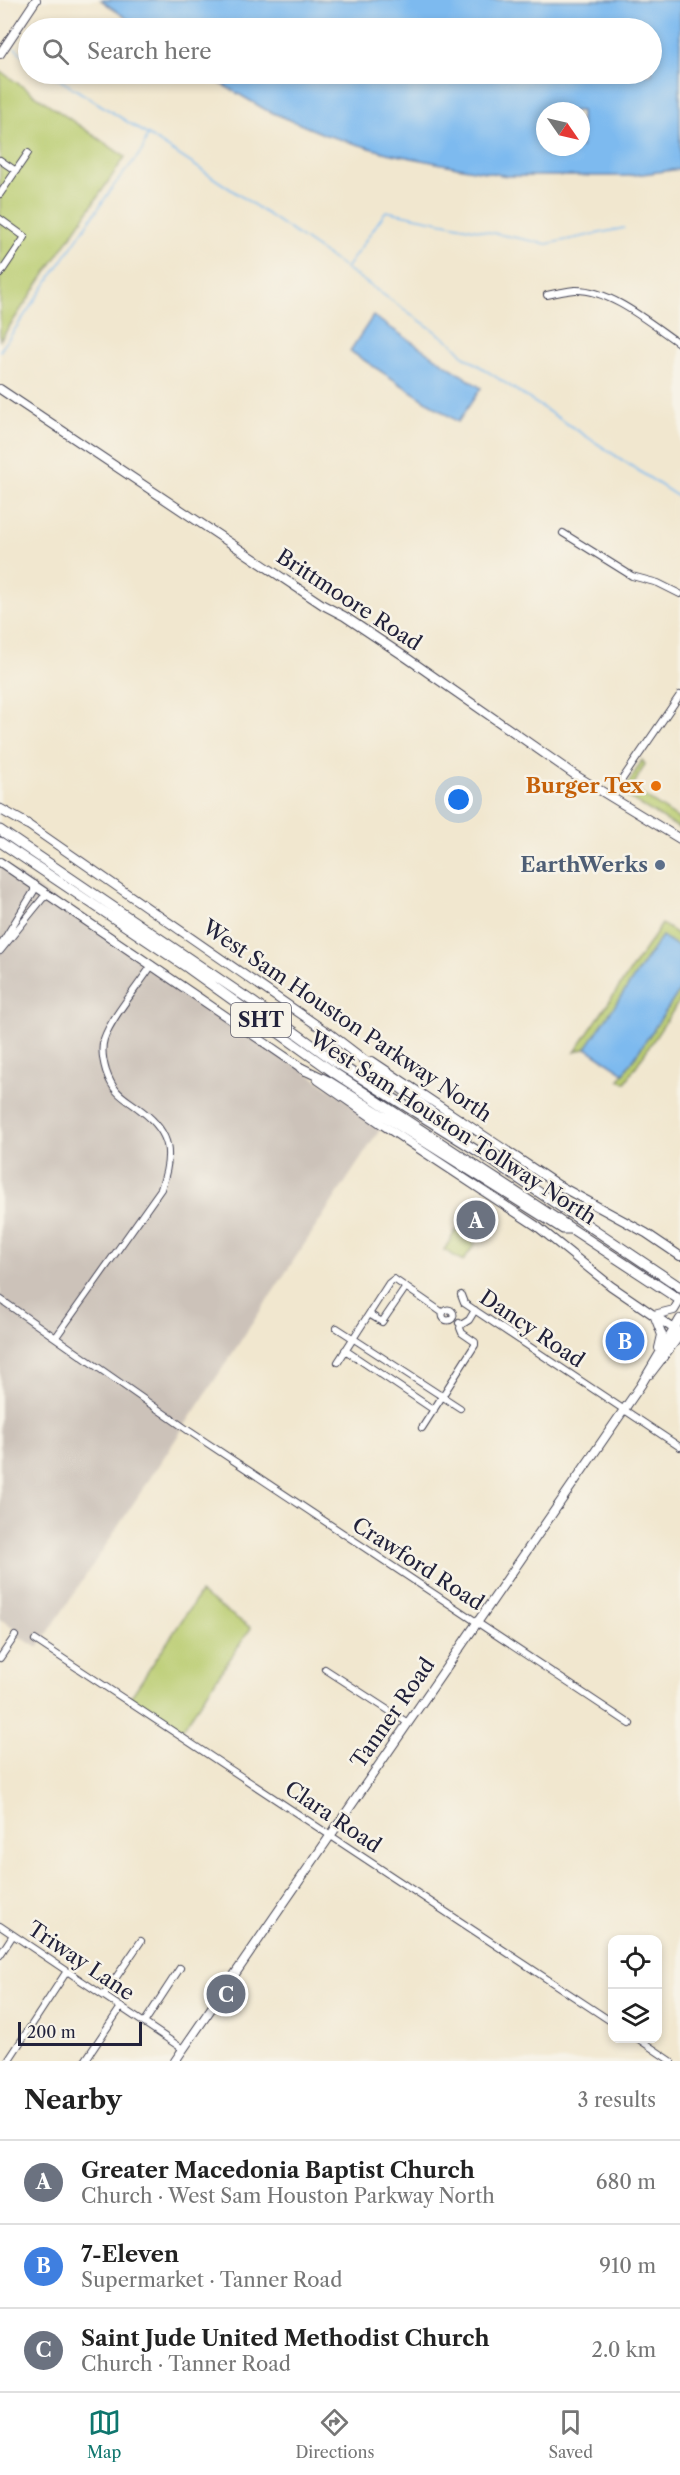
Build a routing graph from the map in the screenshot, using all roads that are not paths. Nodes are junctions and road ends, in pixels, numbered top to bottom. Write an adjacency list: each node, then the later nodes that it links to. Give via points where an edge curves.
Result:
1 (36, 0): 2 (main road)
2 (24, 18)
3 (18, 28): 4 (main road)
4 (0, 55)
5 (28, 153): 7 (street)
6 (0, 160): 7 (street)
7 (16, 171): 8 (street)
8 (0, 194)
9 (0, 219): 10 (street, via 25,237)
10 (0, 274)
11 (547, 295): 12 (street, via 577,290 600,294)
12 (680, 344)
13 (0, 389): 17 (main road, Brittmoore Road)
14 (563, 533): 15 (street, via 632,576)
15 (680, 594)
16 (680, 695): 17 (street)
17 (610, 797): 21 (main road, Brittmoore Road)
18 (0, 807): 19 (highway)
19 (27, 824): 29 (main road, West Sam Houston Parkway North)
20 (0, 830): 31 (highway, West Sam Houston Tollway North / SHT, via 337,1063)
21 (680, 839)
22 (0, 842): 32 (highway, West Sam Houston Tollway North / SHT, via 188,968 336,1074)
23 (0, 862): 24 (main road)
24 (34, 884): 25 (main road); 26 (street, via 34,891)
25 (50, 895): 27 (street, via 43,898); 28 (main road)
26 (0, 946)
27 (0, 951)
28 (152, 965): 30 (main road); 46 (street, via 104,1039 102,1060 117,1093 158,1126 168,1145 169,1166 161,1189)
29 (330, 1034): 31 (highway, via 478,1147); 33 (main road, West Sam Houston Parkway North, via 558,1185 638,1228)
30 (301, 1068): 32 (highway, via 328,1081 562,1229); 41 (main road, via 531,1222)
31 (479, 1152): 35 (highway, West Sam Houston Tollway North / SHT)
32 (573, 1229): 37 (highway, West Sam Houston Tollway North / SHT)
33 (680, 1256)
34 (406, 1287): 40 (street, via 382,1322); 40 (street, via 394,1279); 43 (street, via 443,1313 443,1318 453,1318)
35 (680, 1287)
36 (461, 1294): 39 (street, Dancy Road, via 464,1303)
37 (677, 1298): 41 (main road, via 674,1310)
38 (0, 1299): 46 (street, Crawford Road)
39 (475, 1310): 43 (street); 55 (street, Dancy Road)
40 (369, 1314): 47 (street)
41 (654, 1315): 45 (main road); 51 (main road, via 662,1335)
42 (680, 1319): 45 (main road, Tanner Road)
43 (461, 1324): 52 (street, via 462,1333 476,1342)
44 (337, 1328): 47 (street)
45 (678, 1332): 51 (main road, Tanner Road)
46 (56, 1337): 58 (street, Crawford Road, via 189,1431)
47 (353, 1338): 49 (street); 52 (street)
48 (680, 1346): 51 (main road)
49 (345, 1350): 50 (street); 54 (street)
50 (338, 1362)
51 (656, 1362): 55 (main road, Tanner Road)
52 (442, 1396): 53 (street); 54 (street)
53 (460, 1408)
54 (434, 1410): 56 (street)
55 (624, 1410): 57 (street, Dancy Road); 58 (main road, Tanner Road)
56 (422, 1428)
57 (680, 1447)
58 (477, 1623): 63 (main road, Tanner Road); 64 (street, Crawford Road)
59 (15, 1636): 61 (street)
60 (35, 1640): 65 (street, Clara Road)
61 (1, 1654)
62 (325, 1670): 63 (street)
63 (408, 1723): 65 (main road, Tanner Road)
64 (630, 1724)
65 (331, 1835): 74 (street, Clara Road); 77 (main road, Tanner Road)
66 (0, 1926): 67 (street, Triway Lane)
67 (13, 1935): 69 (street); 71 (street, Triway Lane)
68 (141, 1941): 72 (street)
69 (0, 1955)
70 (180, 1968): 75 (street, Triway Lane)
71 (67, 1971): 72 (street, Triway Lane); 78 (street)
72 (104, 1995): 73 (street, Triway Lane)
73 (121, 2007): 75 (street, Triway Lane); 79 (street)
74 (608, 2019)
75 (144, 2023): 77 (street, Triway Lane)
76 (644, 2043): 81 (street)
77 (183, 2049): 80 (main road, Tanner Road)
78 (8, 2061)
79 (85, 2061)
80 (175, 2061)
81 (671, 2061)

